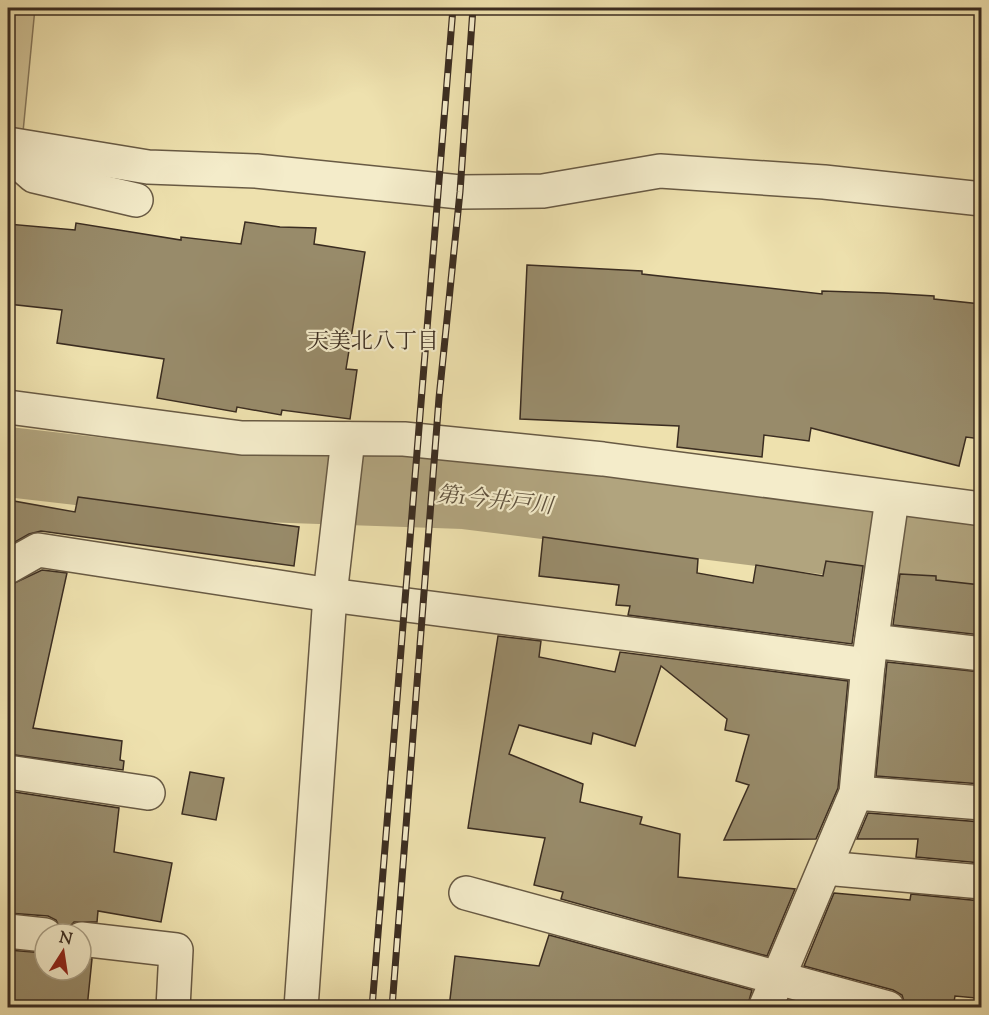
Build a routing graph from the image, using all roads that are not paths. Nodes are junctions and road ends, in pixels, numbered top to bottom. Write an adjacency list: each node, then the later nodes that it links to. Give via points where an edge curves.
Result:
1 (16, 148): 2 (street, via 148,167 256,171 460,192 543,191 660,171 824,182); 3 (street, via 34,176)
2 (981, 199)
3 (136, 200)
4 (8, 407): 5 (street)
5 (346, 453): 7 (street, via 404,439 603,459); 9 (street)
6 (981, 509): 7 (street)
7 (891, 511): 10 (street)
8 (8, 569): 9 (street, via 38,550)
9 (330, 595): 10 (street); 24 (street)
10 (870, 653): 11 (street); 14 (street)
11 (981, 654)
12 (8, 772): 13 (street)
13 (148, 793)
14 (856, 793): 15 (street); 16 (street)
15 (981, 802)
16 (825, 868): 17 (street); 22 (street)
17 (981, 882)
18 (466, 892): 22 (street)
19 (8, 931): 20 (street)
20 (33, 934)
21 (93, 940): 23 (street, via 176,950)
22 (778, 978): 25 (street); 26 (street)
23 (173, 1008)
24 (301, 1008)
25 (765, 1008)
26 (888, 1008)

